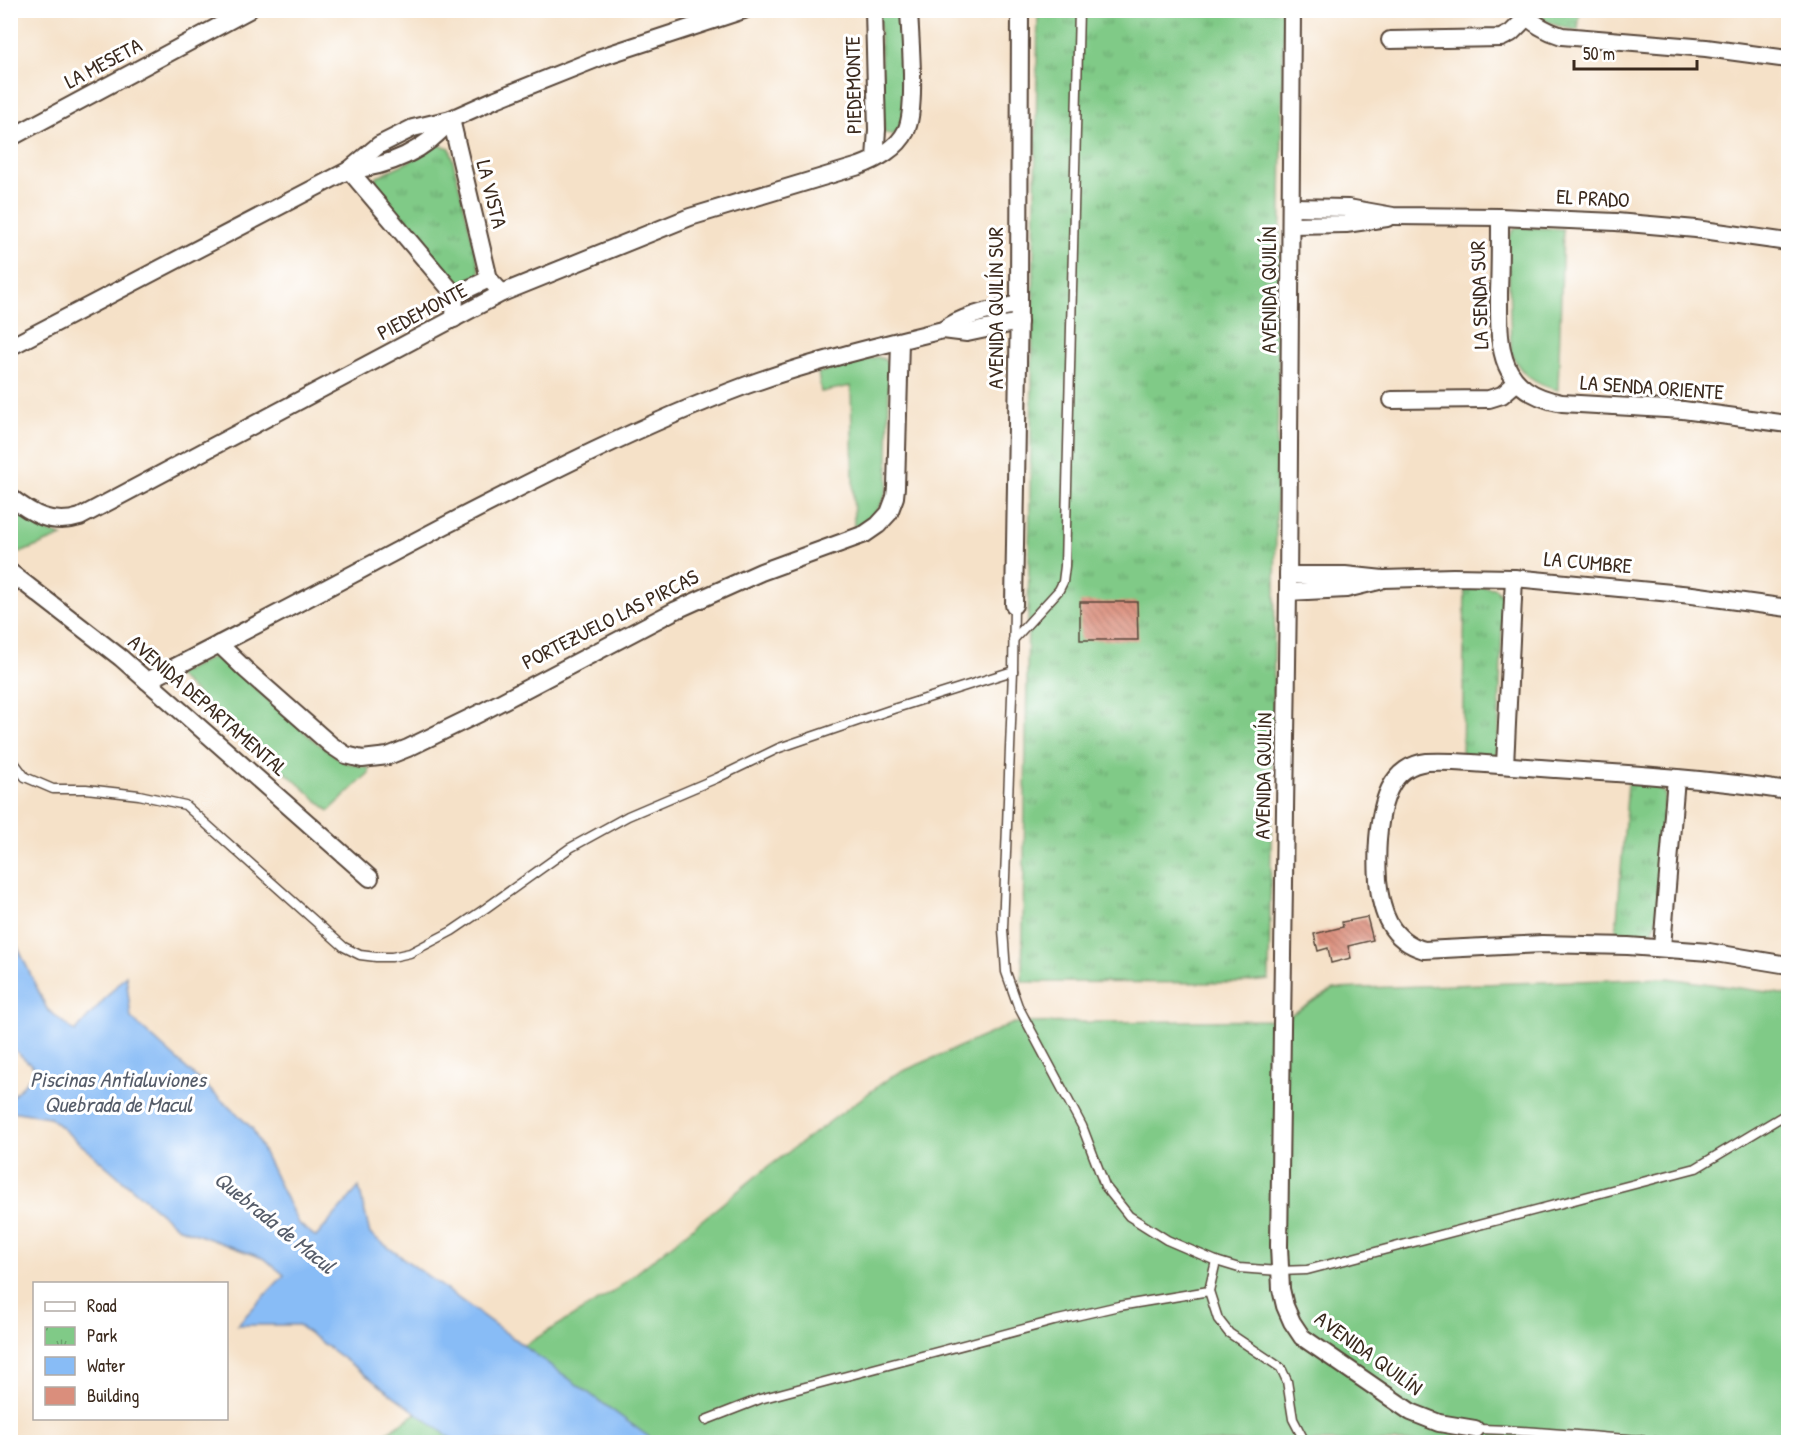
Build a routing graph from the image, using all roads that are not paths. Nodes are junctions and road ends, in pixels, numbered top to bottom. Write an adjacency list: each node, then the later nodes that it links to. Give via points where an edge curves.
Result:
1 (249, 10): 12 (street, LA MESETA)
2 (744, 10): 11 (street, via 601,57)
3 (874, 10): 13 (street, PIEDEMONTE)
4 (909, 10): 13 (street, PIEDEMONTE, via 909,124 898,142)
5 (1020, 10): 23 (street, AVENIDA QUILÍN SUR)
6 (1079, 10): 38 (lane, via 1064,582)
7 (1292, 10): 15 (street, AVENIDA QUILÍN)
8 (1524, 14): 9 (street, via 1511,33 1501,38); 10 (street, via 1543,29 1568,37)
9 (1390, 40)
10 (1788, 59)
11 (451, 119): 14 (street, via 438,134 404,156 382,165); 20 (street, LA VISTA)
12 (10, 138)
13 (875, 158): 21 (street, PIEDEMONTE, via 690,217)
14 (349, 170): 22 (street); 28 (street)
15 (1291, 207): 16 (street, EL PRADO, via 1348,208); 18 (street, AVENIDA QUILÍN)
16 (1394, 216): 17 (street, EL PRADO); 18 (street, EL PRADO, via 1346,224)
17 (1500, 217): 19 (street, EL PRADO, via 1616,222); 29 (street, LA SENDA SUR, via 1500,345 1506,366)
18 (1291, 225): 35 (street, AVENIDA QUILÍN)
19 (1788, 242)
20 (489, 279): 21 (street, LA VISTA); 22 (street)
21 (502, 293): 24 (street, PIEDEMONTE)
22 (455, 295): 24 (street)
23 (1019, 304): 25 (street, AVENIDA QUILÍN SUR); 26 (street, via 968,317)
24 (454, 319): 32 (street, PIEDEMONTE, via 80,517 61,521 44,518)
25 (1019, 322): 26 (street, via 967,333); 36 (street, AVENIDA QUILÍN SUR)
26 (943, 330): 27 (street)
27 (900, 341): 39 (street, via 776,375 663,419 498,498); 39 (street, PORTEZUELO LAS PIRCAS, via 895,497 889,513 873,530 681,607 396,753 362,759 338,750)
28 (10, 347)
29 (1517, 382): 30 (street, via 1502,395 1489,399); 31 (street, LA SENDA ORIENTE, via 1536,395 1562,403 1683,410)
30 (1392, 400)
31 (1788, 424)
32 (10, 497)
33 (10, 572): 41 (street, AVENIDA DEPARTAMENTAL)
34 (1514, 578): 35 (street, LA CUMBRE, via 1383,579 1346,590); 37 (street, LA CUMBRE); 43 (street)
35 (1288, 584): 51 (street, AVENIDA QUILÍN)
36 (1014, 605): 38 (lane)
37 (1788, 608)
38 (1013, 640): 40 (lane)
39 (219, 644): 41 (street)
40 (1013, 671): 42 (lane, via 779,748 628,816 570,848 452,931 410,953 392,957 360,955 344,947 185,805 139,795 53,789 25,777); 50 (lane, via 1002,929 1011,990 1082,1126 1105,1186 1117,1203 1143,1226)
41 (147, 681): 46 (street, AVENIDA DEPARTAMENTAL)
42 (10, 757)
43 (1505, 765): 44 (street); 47 (street, via 1425,762 1398,775 1391,785 1382,816 1378,872 1387,918 1398,936 1415,947 1433,950 1542,944)
44 (1676, 777): 45 (street); 47 (street)
45 (1788, 791)
46 (370, 878)
47 (1662, 947): 48 (street)
48 (1788, 965)
49 (1788, 1113): 51 (lane, via 1696,1168 1307,1270)
50 (1216, 1261): 51 (lane, via 1239,1268); 52 (lane)
51 (1279, 1271): 54 (street, AVENIDA QUILÍN, via 1285,1306 1302,1337 1411,1412 1439,1423)
52 (1209, 1291): 53 (lane, via 1054,1321 760,1399); 55 (lane, via 1218,1319 1229,1333 1281,1368 1293,1419)
53 (706, 1420)
54 (1475, 1429): 56 (lane, via 1524,1429)
55 (1305, 1443)
56 (1664, 1443)

